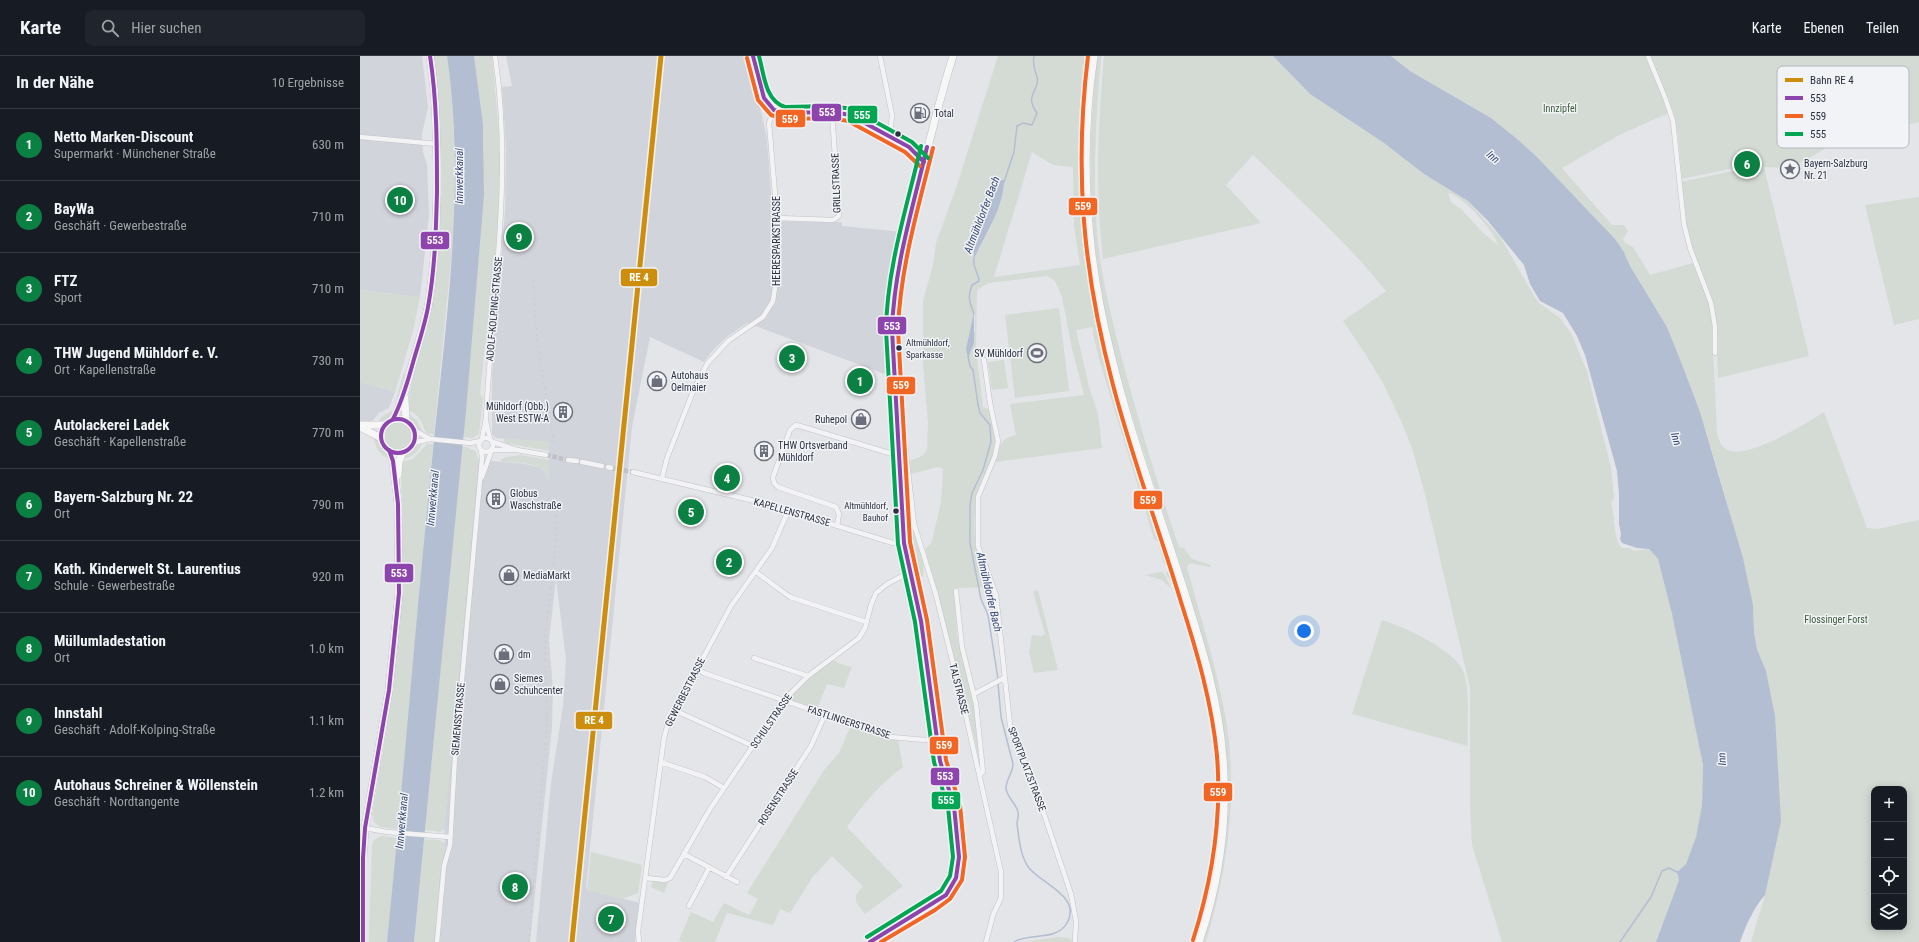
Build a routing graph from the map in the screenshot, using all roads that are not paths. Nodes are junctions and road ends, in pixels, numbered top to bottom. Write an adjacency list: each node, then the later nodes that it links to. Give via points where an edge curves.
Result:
1 (430, 56): 12 (main road, via 436,109)
2 (495, 56): 20 (street, ADOLF-KOLPING-STRASSE, via 502,121 503,176)
3 (753, 56): 8 (main road, via 764,98)
4 (880, 56): 11 (street, via 892,115)
5 (953, 56): 14 (main road)
6 (1094, 56): 82 (main road, via 1087,119 1086,179 1090,239 1098,297 1120,391 1201,647 1217,711 1223,757 1224,810 1220,858 1210,905)
7 (1648, 56): 17 (street, via 1673,121 1684,224 1690,248 1711,302)
8 (774, 110): 9 (main road, via 784,113); 16 (street, HEERESPARKSTRASSE, via 769,123)
9 (832, 112): 11 (main road, via 850,115); 16 (street, GRILLSTRASSE, via 839,216 833,220)
10 (360, 136): 12 (street)
11 (890, 136): 13 (main road)
12 (436, 144): 19 (main road, via 437,210 433,277)
13 (909, 146): 14 (main road); 15 (main road)
14 (927, 147): 15 (main road)
15 (924, 162): 28 (main road, via 892,305)
16 (777, 218): 45 (street, HEERESPARKSTRASSE, via 777,274 773,301 762,317 728,341 707,364 694,389 667,458)
17 (1716, 353)
18 (984, 360): 58 (street, SPORTPLATZSTRASSE, via 998,441 995,456 978,497 977,540 980,555 996,595)
19 (406, 390): 21 (main road); 22 (main road)
20 (486, 418): 29 (street, ADOLF-KOLPING-STRASSE); 30 (street, ADOLF-KOLPING-STRASSE)
21 (393, 419): 22 (main road); 23 (main road)
22 (406, 421): 25 (main road)
23 (384, 425): 24 (main road); 26 (main road)
24 (360, 426): 26 (main road)
25 (414, 430): 27 (street); 31 (main road)
26 (381, 438): 34 (main road)
27 (430, 439): 31 (street); 32 (street)
28 (898, 439): 39 (main road); 66 (street, TALSTRASSE, via 905,444 914,524 936,595)
29 (481, 440): 30 (street); 32 (street); 33 (street, ADOLF-KOLPING-STRASSE)
30 (491, 440): 35 (street); 36 (street, ADOLF-KOLPING-STRASSE)
31 (413, 443): 37 (main road)
32 (470, 443): 33 (street)
33 (480, 449): 36 (street, via 484,453); 47 (street, SIEMENSSTRASSE)
34 (389, 450): 37 (main road); 46 (main road)
35 (517, 450): 36 (street); 38 (street)
36 (491, 451): 47 (street, SIEMENSSTRASSE)
37 (403, 452): 46 (main road, via 399,461)
38 (546, 455)
39 (899, 456): 49 (street, via 798,425 790,430 773,478 774,483 778,487 836,507 839,514); 50 (main road)
40 (568, 460): 41 (street)
41 (577, 461)
42 (582, 462): 43 (street)
43 (602, 466)
44 (633, 472): 45 (street, KAPELLENSTRASSE)
45 (662, 478): 48 (street, KAPELLENSTRASSE)
46 (397, 488): 68 (main road, via 400,572 396,638)
47 (478, 496): 69 (street, SIEMENSSTRASSE)
48 (788, 511): 49 (street, KAPELLENSTRASSE); 51 (street, GEWERBESTRASSE, via 774,544)
49 (837, 526): 50 (street, KAPELLENSTRASSE, via 893,543)
50 (904, 543): 52 (main road)
51 (756, 572): 54 (street, via 790,597); 56 (street, GEWERBESTRASSE, via 730,606)
52 (910, 572): 54 (street, SCHULSTRASSE, via 876,593); 63 (main road, via 921,621)
53 (956, 591): 59 (street, via 964,658)
54 (866, 622): 57 (street, SCHULSTRASSE, via 859,638)
55 (754, 658): 57 (street)
56 (696, 668): 60 (street, FASTLINGERSTRASSE); 61 (street, GEWERBESTRASSE)
57 (808, 676): 60 (street, SCHULSTRASSE)
58 (1003, 678): 59 (street); 81 (street, SPORTPLATZSTRASSE, via 1010,724 1043,811 1074,905)
59 (974, 694): 66 (street, via 983,772)
60 (784, 700): 62 (street, FASTLINGERSTRASSE); 64 (street, SCHULSTRASSE)
61 (674, 710): 64 (street); 65 (street, GEWERBESTRASSE, via 666,730)
62 (825, 715): 63 (street, FASTLINGERSTRASSE, via 891,737); 72 (street, ROSENSTRASSE, via 811,746)
63 (937, 741): 79 (main road, via 941,769 956,815 959,856 956,878 952,888 939,900)
64 (753, 746): 67 (street, SCHULSTRASSE)
65 (661, 762): 67 (street, via 705,777); 73 (street, GEWERBESTRASSE)
66 (980, 775): 80 (street, TALSTRASSE, via 1002,882 1000,903 993,915)
67 (724, 788): 70 (street, SCHULSTRASSE)
68 (365, 828): 69 (street); 76 (main road)
69 (450, 837): 77 (street, SIEMENSSTRASSE, via 444,866)
70 (684, 854): 71 (street); 73 (street, SCHULSTRASSE, via 670,878)
71 (709, 868): 72 (street); 75 (street)
72 (726, 877): 74 (street)
73 (646, 878): 78 (street, GEWERBESTRASSE, via 638,931)
74 (736, 882)
75 (689, 906)
76 (363, 942)
77 (437, 942)
78 (639, 942)
79 (870, 942)
80 (986, 942)
81 (1075, 942)
82 (1198, 942)

